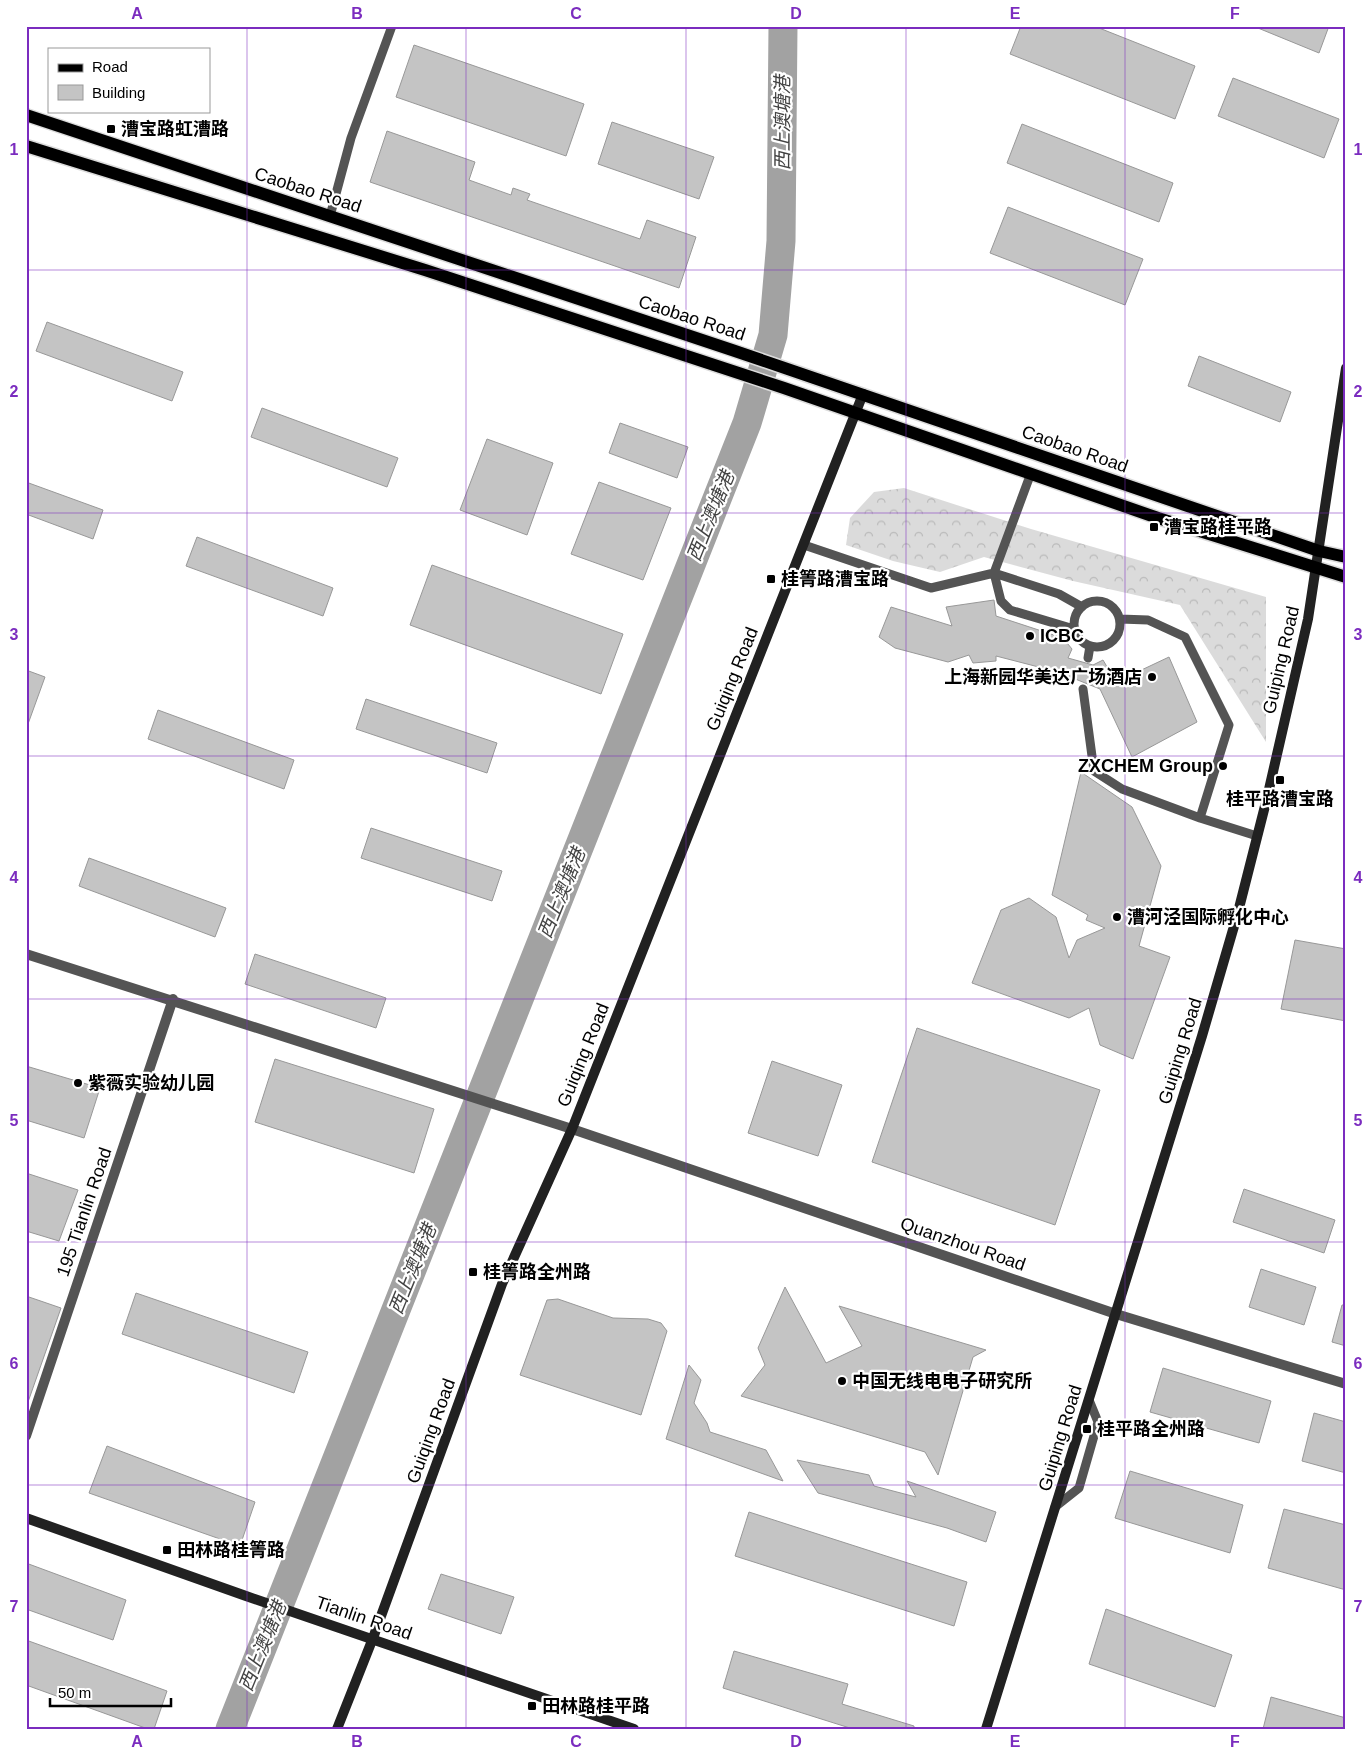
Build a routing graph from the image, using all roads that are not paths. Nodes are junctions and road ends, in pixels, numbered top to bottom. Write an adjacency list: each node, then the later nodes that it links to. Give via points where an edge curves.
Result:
1 (392, 26): 4 (lane, via 351,138)
2 (26, 115): 4 (main road, Caobao Road)
3 (26, 146): 7 (main road, Caobao Road, via 425,270)
4 (330, 216): 6 (main road, Caobao Road)
5 (1346, 368): 10 (street, Guiping Road)
6 (863, 394): 7 (street, Guiqing Road); 10 (main road, Caobao Road)
7 (855, 413): 8 (main road, Caobao Road); 9 (street, Guiqing Road)
8 (1031, 473): 12 (main road, Caobao Road); 13 (lane)
9 (804, 545): 13 (lane, via 931,588); 25 (street, Guiqing Road)
10 (1319, 551): 11 (main road, Caobao Road); 12 (street, Guiping Road)
11 (1346, 557)
12 (1317, 570): 14 (main road, Caobao Road); 22 (street, Guiping Road)
13 (994, 573): 15 (lane, via 1059,594); 17 (lane, via 1001,601 1010,610)
14 (1346, 577)
15 (1082, 607): 16 (lane, via 1092,601 1104,602); 17 (lane, via 1075,616)
16 (1120, 619): 18 (lane, via 1119,631 1112,641 1102,646); 21 (lane, via 1148,620 1186,637 1229,725)
17 (1074, 628): 18 (lane, via 1080,639)
18 (1090, 646): 19 (lane)
19 (1088, 658)
20 (1083, 688): 21 (lane, via 1094,771 1122,789)
21 (1200, 818): 22 (lane)
22 (1257, 836): 26 (street, Guiping Road, via 1205,1026)
23 (26, 954): 24 (street, Quanzhou Road)
24 (173, 999): 25 (street, Quanzhou Road); 29 (street, 195 Tianlin Road)
25 (572, 1129): 26 (street, Quanzhou Road); 32 (street, Guiqing Road, via 502,1284)
26 (1116, 1314): 27 (street, Quanzhou Road); 28 (street, Guiping Road)
27 (1346, 1384)
28 (1089, 1400): 30 (street, Guiping Road); 30 (lane, via 1098,1422 1079,1488)
29 (26, 1436)
30 (1056, 1507): 35 (street, Guiping Road)
31 (26, 1518): 32 (street, Tianlin Road)
32 (372, 1638): 33 (street, Guiqing Road); 34 (street, Tianlin Road)
33 (337, 1729)
34 (634, 1729)
35 (986, 1729)

